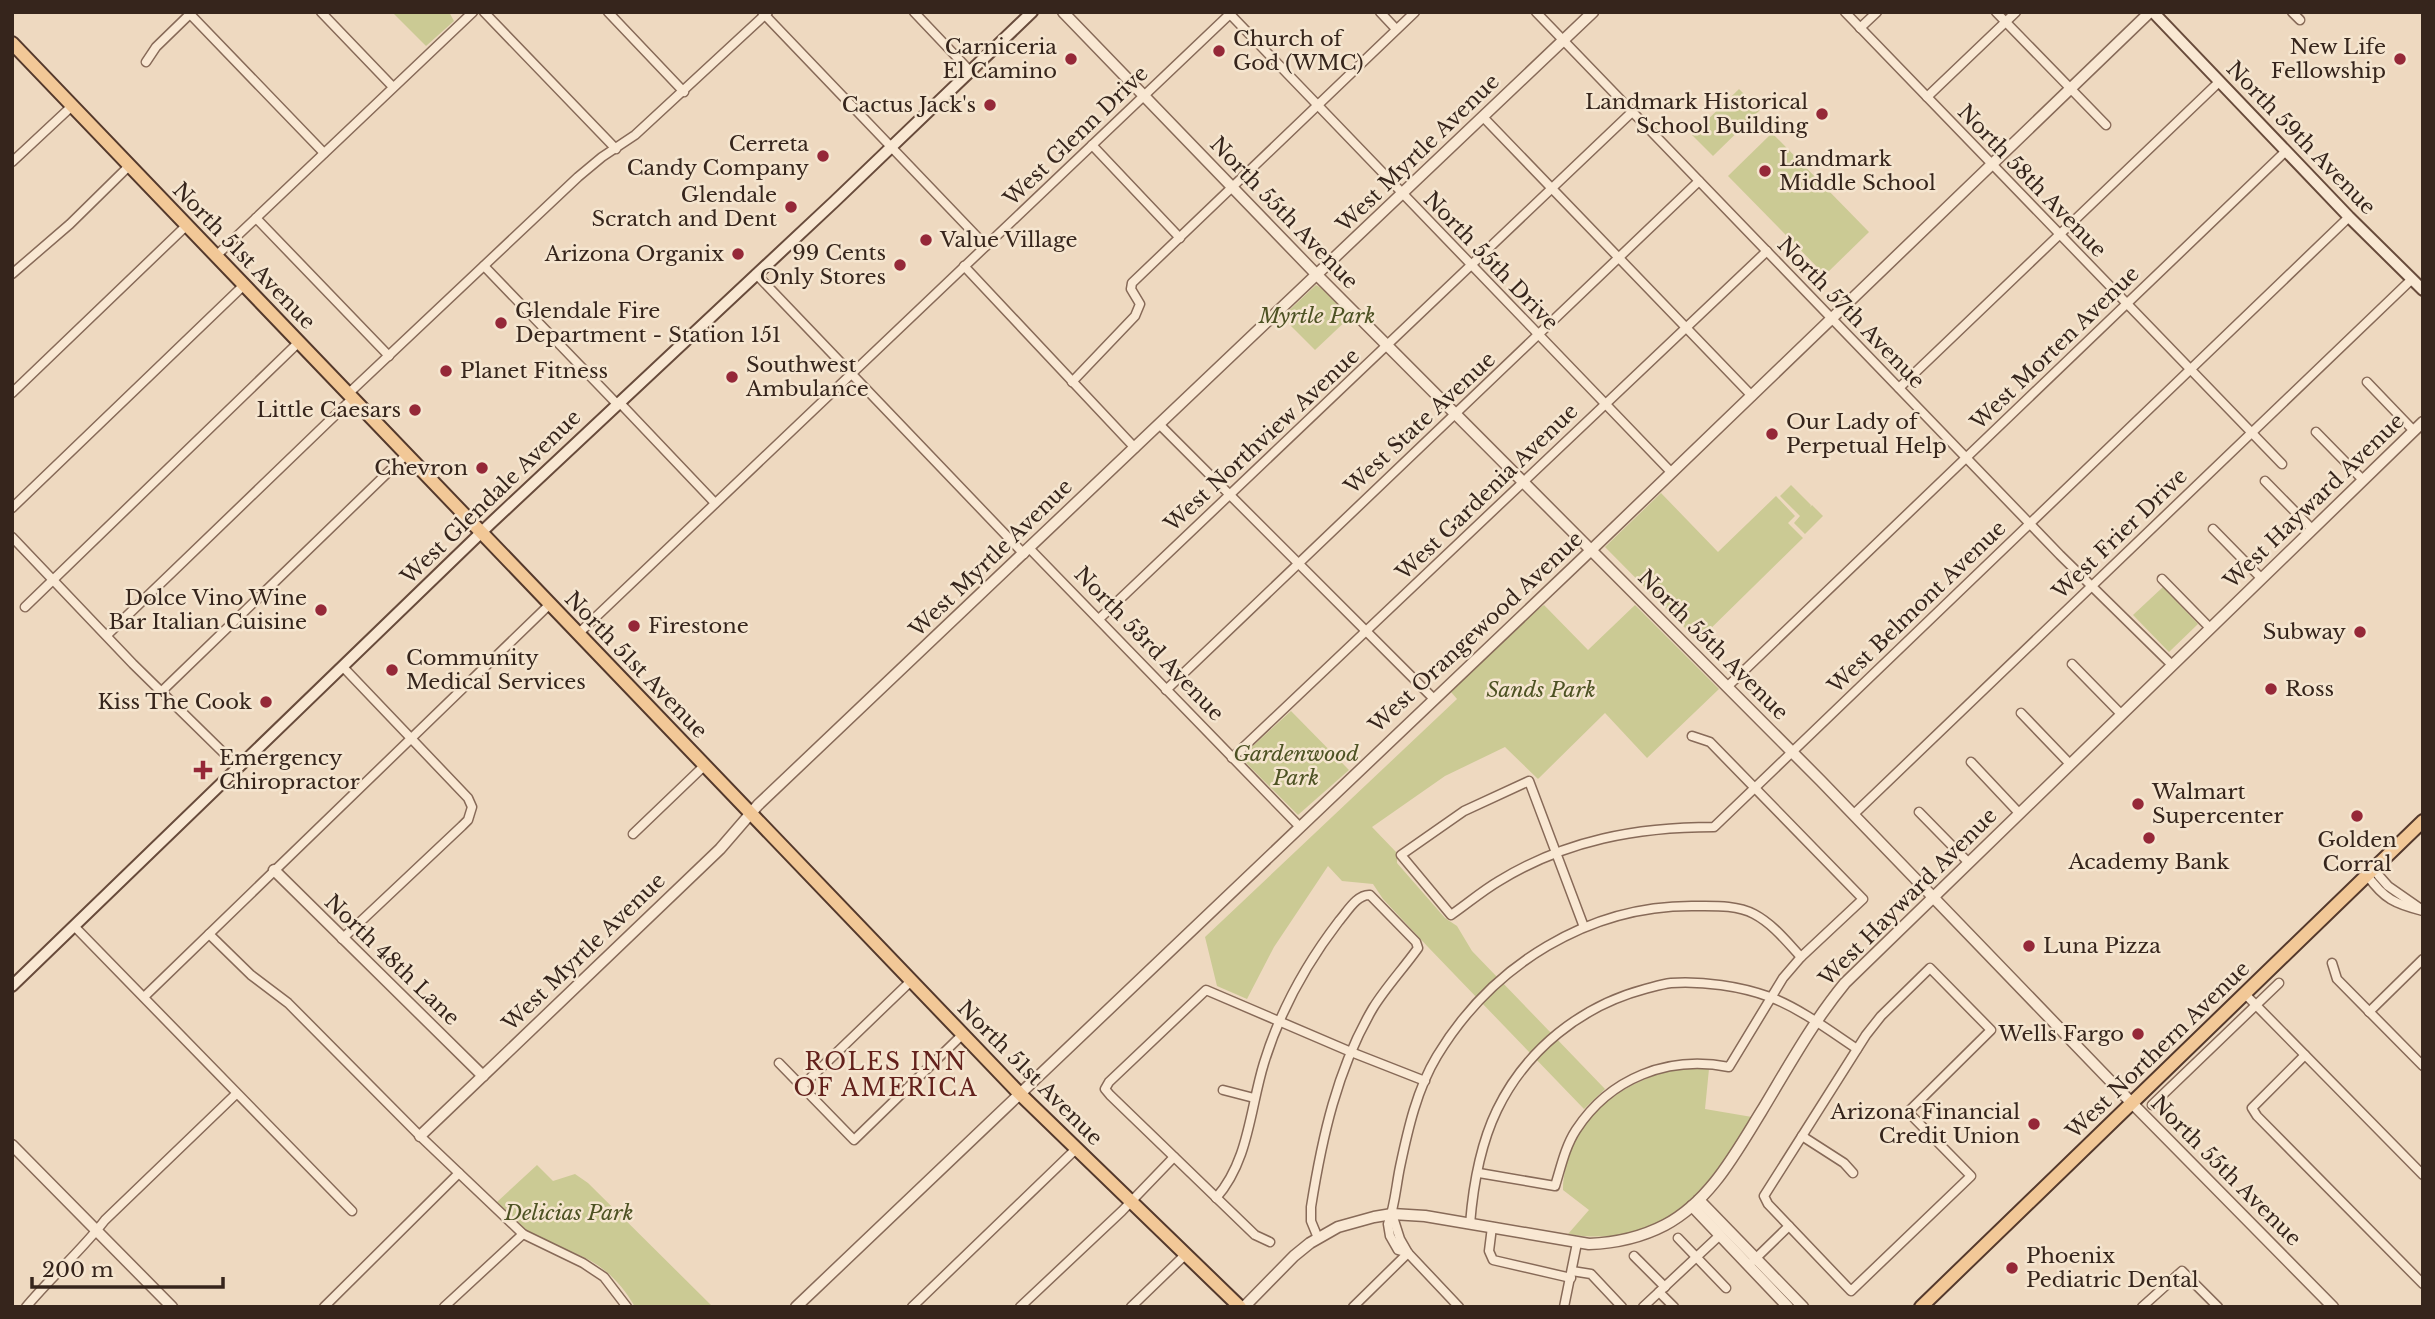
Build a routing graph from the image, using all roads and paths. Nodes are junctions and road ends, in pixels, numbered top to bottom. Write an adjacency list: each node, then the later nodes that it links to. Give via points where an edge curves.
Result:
1 (321, 12): 30 (street)
2 (472, 12): 30 (street, via 460,18)
3 (484, 12): 42 (street)
4 (608, 12): 32 (street)
5 (914, 12): 28 (street)
6 (1031, 12): 28 (main road, West Glendale Avenue)
7 (1063, 12): 33 (street, North 55th Avenue)
8 (1380, 12): 24 (street)
9 (1415, 12): 24 (street)
10 (1536, 12): 25 (street, North 57th Avenue)
11 (1593, 12): 25 (street, West Myrtle Avenue)
12 (1845, 12): 23 (street, North 58th Avenue)
13 (1877, 12): 23 (street)
14 (1996, 12): 22 (street)
15 (2017, 12): 22 (street)
16 (2151, 12): 29 (main road, North 59th Avenue); 31 (street, West Orangewood Avenue)
17 (2292, 12): 21 (street)
18 (191, 13): 27 (street); 44 (street)
19 (765, 13): 32 (street); 41 (street)
20 (1230, 13): 33 (street, West Glenn Drive); 35 (street, North 55th Drive)
21 (2300, 20)
22 (2006, 22): 31 (street); 34 (street)
23 (1860, 28): 34 (street, North 58th Avenue)
24 (1396, 30): 35 (street)
25 (1563, 41): 37 (street, North 57th Avenue); 38 (street, West Myrtle Avenue)
26 (13, 45): 36 (main road, North 51st Avenue)
27 (146, 62)
28 (970, 71): 41 (main road, West Glendale Avenue)
29 (2219, 82): 43 (main road, North 59th Avenue); 55 (street)
30 (393, 87): 44 (street)
31 (2071, 90): 39 (street); 46 (street, West Orangewood Avenue)
32 (684, 92): 42 (street)
33 (1144, 95): 40 (street, West Glenn Drive); 49 (street, North 55th Avenue)
34 (1927, 97): 46 (street, North 58th Avenue)
35 (1318, 105): 49 (street); 51 (street, North 55th Drive)
36 (72, 106): 45 (street); 47 (main road, North 51st Avenue)
37 (1632, 112): 48 (street, North 57th Avenue); 50 (street, West Northview Avenue)
38 (1484, 118): 50 (street); 51 (street, West Myrtle Avenue)
39 (2106, 125)
40 (1092, 145): 56 (street); 57 (street, West Glenn Drive)
41 (890, 148): 57 (street); 65 (main road, West Glendale Avenue)
42 (615, 149): 61 (street, via 588,168)
43 (2286, 151): 52 (main road, North 59th Avenue); 70 (street, West Morten Avenue)
44 (324, 153): 53 (street)
45 (12, 162)
46 (1992, 164): 55 (street, North 58th Avenue); 71 (street, West Orangewood Avenue)
47 (130, 166): 54 (main road, North 51st Avenue); 64 (street)
48 (1699, 181): 58 (street, North 57th Avenue); 60 (street, West State Avenue)
49 (1232, 187): 56 (street); 66 (street, North 55th Avenue)
50 (1551, 189): 60 (street); 63 (street, West Northview Avenue)
51 (1402, 195): 63 (street, North 55th Drive); 66 (street, West Myrtle Avenue)
52 (2349, 217): 67 (main road, North 59th Avenue); 77 (street, West Belmont Avenue)
53 (256, 218): 59 (street); 76 (street)
54 (187, 225): 59 (main road, North 51st Avenue); 82 (street)
55 (2060, 234): 70 (street, North 58th Avenue); 81 (street)
56 (1180, 238): 79 (street, via 1132,283 1140,304 1135,316)
57 (986, 246): 62 (street, West Glenn Drive)
58 (1766, 251): 71 (street, North 57th Avenue); 72 (street, West Gardenia Avenue)
59 (217, 256): 68 (main road, North 51st Avenue)
60 (1618, 258): 72 (street); 73 (street, West State Avenue)
61 (484, 265): 76 (street); 85 (street)
62 (964, 266): 78 (street, West Glenn Drive); 79 (street)
63 (1472, 266): 73 (street, North 55th Drive); 75 (street, West Northview Avenue)
64 (12, 274)
65 (756, 274): 78 (street, North 53rd Avenue); 85 (main road, West Glendale Avenue)
66 (1317, 275): 75 (street, North 55th Avenue); 89 (street, West Myrtle Avenue)
67 (2412, 279): 69 (main road, North 59th Avenue); 91 (street, West Frier Drive)
68 (244, 285): 74 (main road, North 51st Avenue); 103 (street)
69 (2423, 290)
70 (2127, 303): 77 (street, North 58th Avenue); 95 (street, West Morten Avenue)
71 (1832, 319): 81 (street, North 57th Avenue); 84 (street, West Orangewood Avenue)
72 (1686, 328): 84 (street); 86 (street, West Gardenia Avenue)
73 (1539, 335): 86 (street, North 55th Drive); 87 (street, West State Avenue)
74 (299, 342): 83 (main road, North 51st Avenue); 114 (street)
75 (1388, 346): 87 (street, North 55th Avenue); 101 (street, West Northview Avenue)
76 (389, 355): 83 (street)
77 (2191, 369): 91 (street, North 58th Avenue); 104 (street, West Belmont Avenue)
78 (852, 373): 102 (street, West Glenn Drive); 110 (street, North 53rd Avenue)
79 (1072, 382): 93 (street)
80 (2367, 382): 90 (street)
81 (1899, 388): 95 (street, North 57th Avenue)
82 (12, 393)
83 (351, 396): 94 (main road, North 51st Avenue); 122 (street)
84 (1752, 396): 97 (street, West Orangewood Avenue)
85 (618, 403): 102 (street); 107 (main road, West Glendale Avenue)
86 (1605, 404): 97 (street, North 55th Drive); 99 (street, West Gardenia Avenue)
87 (1456, 413): 99 (street, North 55th Avenue); 111 (street, West State Avenue)
88 (2423, 422): 90 (street, West Hayward Avenue)
89 (1160, 425): 93 (street, West Myrtle Avenue); 101 (street)
90 (2414, 430): 98 (street, West Hayward Avenue)
91 (2252, 432): 96 (street, North 58th Avenue); 115 (street, West Frier Drive)
92 (2316, 432): 98 (street)
93 (1135, 448): 110 (street, West Myrtle Avenue)
94 (407, 454): 107 (main road, North 51st Avenue); 128 (street)
95 (1966, 457): 104 (street, North 57th Avenue); 126 (street, West Morten Avenue)
96 (2282, 464)
97 (1671, 472): 109 (street, West Orangewood Avenue)
98 (2363, 480): 105 (street, West Hayward Avenue)
99 (1524, 481): 109 (street, North 55th Avenue); 120 (street, West Gardenia Avenue)
100 (2265, 481): 105 (street)
101 (1230, 496): 111 (street); 118 (street, West Northview Avenue)
102 (715, 503): 121 (street, West Glenn Drive)
103 (12, 508)
104 (2030, 523): 115 (street, North 57th Avenue); 134 (street, West Belmont Avenue)
105 (2312, 529): 113 (street, West Hayward Avenue)
106 (2213, 530): 113 (street)
107 (482, 532): 116 (main road, North 51st Avenue); 125 (main road, West Glendale Avenue)
108 (12, 537): 114 (street)
109 (1591, 549): 126 (street, North 55th Avenue); 129 (street, West Orangewood Avenue)
110 (1027, 551): 118 (street, North 53rd Avenue); 143 (street, West Myrtle Avenue)
111 (1298, 563): 120 (street); 127 (street, West State Avenue)
112 (2162, 579): 119 (street)
113 (2261, 579): 119 (street, West Hayward Avenue)
114 (53, 580): 117 (street); 122 (street)
115 (2091, 586): 124 (street, North 57th Avenue); 144 (street, West Frier Drive)
116 (550, 604): 121 (main road, North 51st Avenue); 133 (street)
117 (25, 607)
118 (1099, 619): 127 (street, North 53rd Avenue)
119 (2210, 628): 124 (street, West Hayward Avenue)
120 (1367, 631): 129 (street); 135 (street, West Gardenia Avenue)
121 (579, 633): 138 (main road, North 51st Avenue)
122 (107, 635): 128 (street)
123 (2072, 664): 131 (street)
124 (2172, 665): 131 (street, West Hayward Avenue)
125 (343, 667): 133 (street); 139 (main road, West Glendale Avenue)
126 (1728, 686): 134 (street, North 55th Avenue)
127 (1166, 690): 135 (street, North 53rd Avenue)
128 (161, 692): 139 (street)
129 (1433, 698): 146 (street, West Orangewood Avenue)
130 (2021, 713): 137 (street)
131 (2121, 714): 137 (street, West Hayward Avenue)
132 (1692, 736): 140 (street, via 1710,742)
133 (411, 738): 150 (street); 157 (street, via 468,798 472,807 468,820)
134 (1792, 752): 140 (street, West Belmont Avenue); 144 (street, North 55th Avenue)
135 (1232, 758): 146 (street, North 53rd Avenue)
136 (1971, 762): 142 (street)
137 (2070, 764): 142 (street, West Hayward Avenue)
138 (705, 765): 143 (main road, North 51st Avenue); 147 (street)
139 (238, 767): 154 (main road, West Glendale Avenue)
140 (1755, 788): 148 (street, West Belmont Avenue, via 1714,827 1606,836); 158 (street, via 1863,899)
141 (1920, 812): 149 (street)
142 (2019, 813): 149 (street, West Hayward Avenue)
143 (752, 814): 161 (main road, North 51st Avenue); 177 (street, West Myrtle Avenue)
144 (1854, 814): 152 (street, North 55th Avenue)
145 (2423, 821): 151 (main road, West Northern Avenue)
146 (1299, 826): 181 (street, West Orangewood Avenue)
147 (633, 834)
148 (1557, 852): 148 (street, West Belmont Avenue, via 1500,880 1451,915 1401,855 1464,811 1529,781); 155 (street)
149 (1968, 862): 152 (street, West Hayward Avenue)
150 (274, 870): 156 (street); 157 (street, North 48th Lane)
151 (2370, 872): 153 (street, via 2375,887 2389,900); 164 (main road, West Northern Avenue)
152 (1933, 896): 170 (street, West Hayward Avenue, via 1845,983); 184 (street, North 55th Avenue)
153 (2423, 911)
154 (74, 926): 163 (main road, West Glendale Avenue); 165 (street)
155 (1584, 927): 158 (street, via 1646,909 1733,908 1769,923); 178 (street, via 1528,957 1501,978 1455,1030)
156 (209, 934): 165 (street); 186 (street, via 288,1003)
157 (342, 939): 177 (street, North 48th Lane)
158 (1801, 957): 166 (street)
159 (2423, 960): 168 (street)
160 (2332, 963): 168 (street, via 2337,978)
161 (912, 980): 171 (main road, North 51st Avenue); 179 (street)
162 (2279, 983): 167 (street, West Northern Avenue)
163 (12, 986)
164 (2245, 994): 167 (street); 184 (main road, West Northern Avenue)
165 (144, 997): 182 (street)
166 (1771, 998): 170 (street); 192 (street, via 1725,985 1669,983 1624,995 1573,1021 1523,1066 1510,1087 1496,1111); 192 (street, via 1729,1067 1670,1065 1629,1080 1602,1099 1575,1132 1555,1186)
167 (2256, 1004): 174 (street); 185 (street, West Northern Avenue)
168 (2369, 1012): 176 (street)
169 (1279, 1021): 173 (street); 173 (street, via 1321,946 1346,912 1370,895 1418,948 1381,997); 183 (street); 190 (street, via 1206,990 1109,1082 1105,1089)
170 (1816, 1023): 172 (street); 197 (street, West Hayward Avenue, via 1733,1158)
171 (963, 1034): 179 (street, via 854,1140); 181 (main road, North 51st Avenue)
172 (1857, 1049): 187 (street); 201 (street, via 1881,1016 1930,968 1991,1030 1908,1112 1971,1176 1851,1291)
173 (1350, 1052): 178 (street); 206 (street, via 1333,1099 1314,1188 1311,1214)
174 (2305, 1055): 194 (street); 216 (street, via 2252,1108)
175 (779, 1063): 179 (street)
176 (2423, 1066)
177 (483, 1076): 186 (street, West Myrtle Avenue)
178 (1425, 1081): 199 (street, via 1406,1138)
179 (802, 1086)
180 (1223, 1090): 183 (street)
181 (1019, 1093): 189 (main road, North 51st Avenue); 224 (street, West Orangewood Avenue)
182 (236, 1094): 198 (street); 203 (street)
183 (1254, 1098): 195 (street, via 1238,1167)
184 (2132, 1102): 237 (main road, West Northern Avenue); 240 (street, North 55th Avenue)
185 (2152, 1105)
186 (420, 1136): 191 (street)
187 (1802, 1136): 193 (street); 201 (street, via 1764,1196)
188 (12, 1145): 203 (street)
189 (1077, 1148): 196 (main road, North 51st Avenue); 225 (street)
190 (1174, 1157): 195 (street); 196 (street)
191 (459, 1173): 204 (street); 221 (street)
192 (1479, 1173): 200 (street)
193 (1853, 1173)
194 (2423, 1175)
195 (1216, 1198): 208 (street, via 1255,1235)
196 (1131, 1201): 211 (main road, North 51st Avenue); 226 (street)
197 (1695, 1203): 205 (street); 209 (street, West Hayward Avenue, via 1665,1225 1639,1235 1613,1243); 214 (street)
198 (352, 1210)
199 (1392, 1214): 200 (street, West Hayward Avenue); 206 (street, West Hayward Avenue, via 1350,1223); 210 (street, via 1390,1236 1398,1250)
200 (1470, 1224): 202 (street, West Hayward Avenue)
201 (1789, 1226): 214 (street)
202 (1492, 1227): 209 (street, West Hayward Avenue); 215 (street, via 1489,1251 1493,1260)
203 (97, 1231): 219 (street); 220 (street)
204 (523, 1234): 222 (street); 223 (street, via 604,1277)
205 (1720, 1235): 213 (street); 214 (street)
206 (1318, 1238): 228 (street, West Hayward Avenue)
207 (1678, 1238): 213 (street)
208 (1269, 1242)
209 (1577, 1243): 215 (street)
210 (1408, 1253): 229 (street); 230 (street)
211 (1186, 1254): 227 (street); 228 (main road, North 51st Avenue)
212 (1634, 1256): 218 (street)
213 (1696, 1257): 217 (street); 218 (street)
214 (1752, 1262): 235 (street); 236 (street)
215 (1572, 1275): 231 (street); 232 (street, via 1591,1274)
216 (2423, 1284)
217 (1726, 1288)
218 (1662, 1289): 233 (street); 234 (street)
219 (26, 1307)
220 (172, 1307)
221 (324, 1307)
222 (444, 1307)
223 (627, 1307)
224 (796, 1307)
225 (912, 1307)
226 (1020, 1307)
227 (1131, 1307)
228 (1242, 1307)
229 (1353, 1307)
230 (1459, 1307)
231 (1564, 1307)
232 (1622, 1307)
233 (1643, 1307)
234 (1674, 1307)
235 (1788, 1307)
236 (1803, 1307)
237 (1921, 1307)
238 (2142, 1307): 239 (street, via 2182,1271)
239 (2218, 1307)
240 (2333, 1307)

